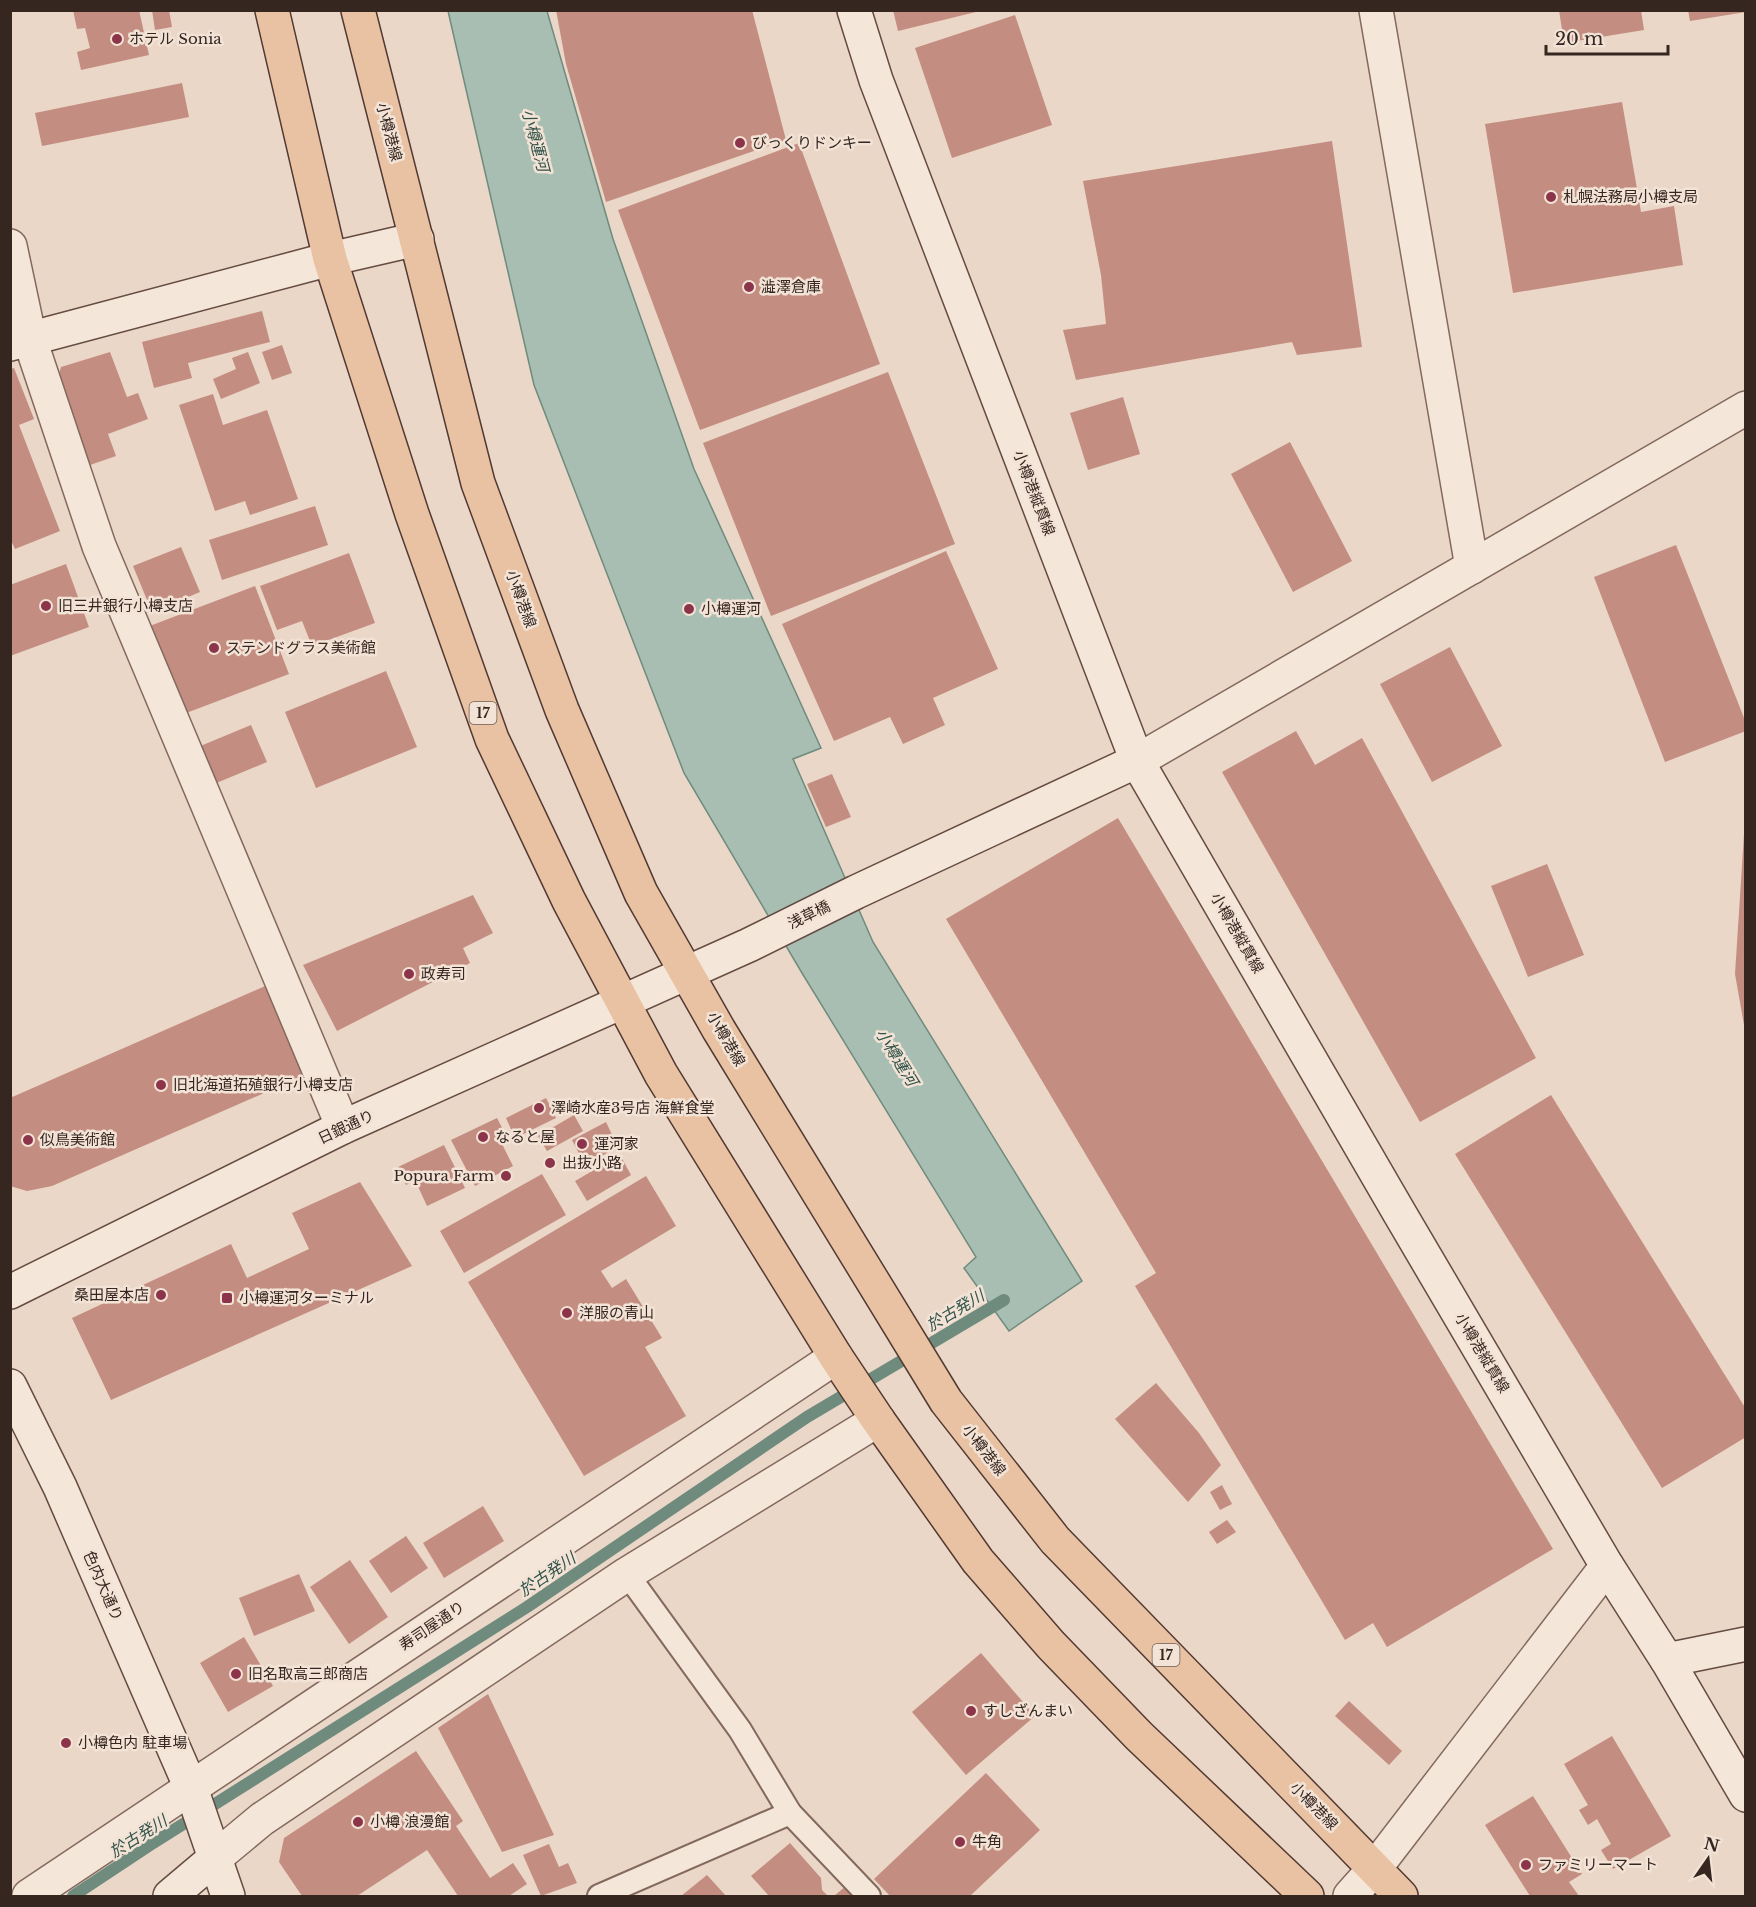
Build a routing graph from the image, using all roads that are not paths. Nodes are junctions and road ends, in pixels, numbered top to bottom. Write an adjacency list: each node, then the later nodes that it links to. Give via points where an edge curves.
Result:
1 (272, 10): 7 (main road, 17)
2 (358, 10): 5 (main road, 小樽港線 / 17)
3 (854, 10): 11 (street, 小樽港縦貫線, via 876,80)
4 (1376, 10): 10 (street)
5 (417, 239): 7 (street); 12 (main road, 小樽港線 / 17, via 478,483 562,710 641,893)
6 (10, 246): 8 (street)
7 (330, 260): 8 (street); 13 (main road, 17, via 412,514 492,739 569,901)
8 (20, 342): 14 (street, via 99,546)
9 (1746, 408): 10 (street, 浅草橋)
10 (1472, 567): 11 (street, 浅草橋)
11 (1137, 761): 12 (street, 浅草橋); 19 (street, 小樽港縦貫線)
12 (688, 973): 13 (street, 日銀通り); 27 (main road, 小樽港線 / 17, via 946,1401 1055,1540)
13 (623, 1002): 14 (street, 日銀通り); 16 (main road, 17, via 661,1074)
14 (343, 1127): 15 (street, 日銀通り)
15 (10, 1292)
16 (836, 1357): 18 (main road, 17); 23 (street, 寿司屋通り)
17 (10, 1386): 23 (street, 色内大通り, via 64,1498)
18 (878, 1420): 20 (street); 33 (main road, 17, via 978,1561 1051,1645 1139,1736)
19 (1607, 1566): 22 (street, 小樽港縦貫線); 27 (street)
20 (627, 1574): 25 (lane, via 740,1730); 26 (street, via 261,1819)
21 (1746, 1644): 22 (street)
22 (1667, 1660): 24 (street, 小樽港縦貫線)
23 (191, 1788): 26 (street, 色内大通り); 28 (street, 寿司屋通り)
24 (1746, 1795)
25 (790, 1813): 31 (lane); 32 (lane)
26 (211, 1843): 29 (street); 30 (street, 色内大通り)
27 (1375, 1868): 34 (street); 35 (main road, 小樽港線 / 17)
28 (29, 1896)
29 (170, 1896)
30 (228, 1896)
31 (600, 1896)
32 (868, 1896)
33 (1307, 1896)
34 (1350, 1896)
35 (1401, 1896)

